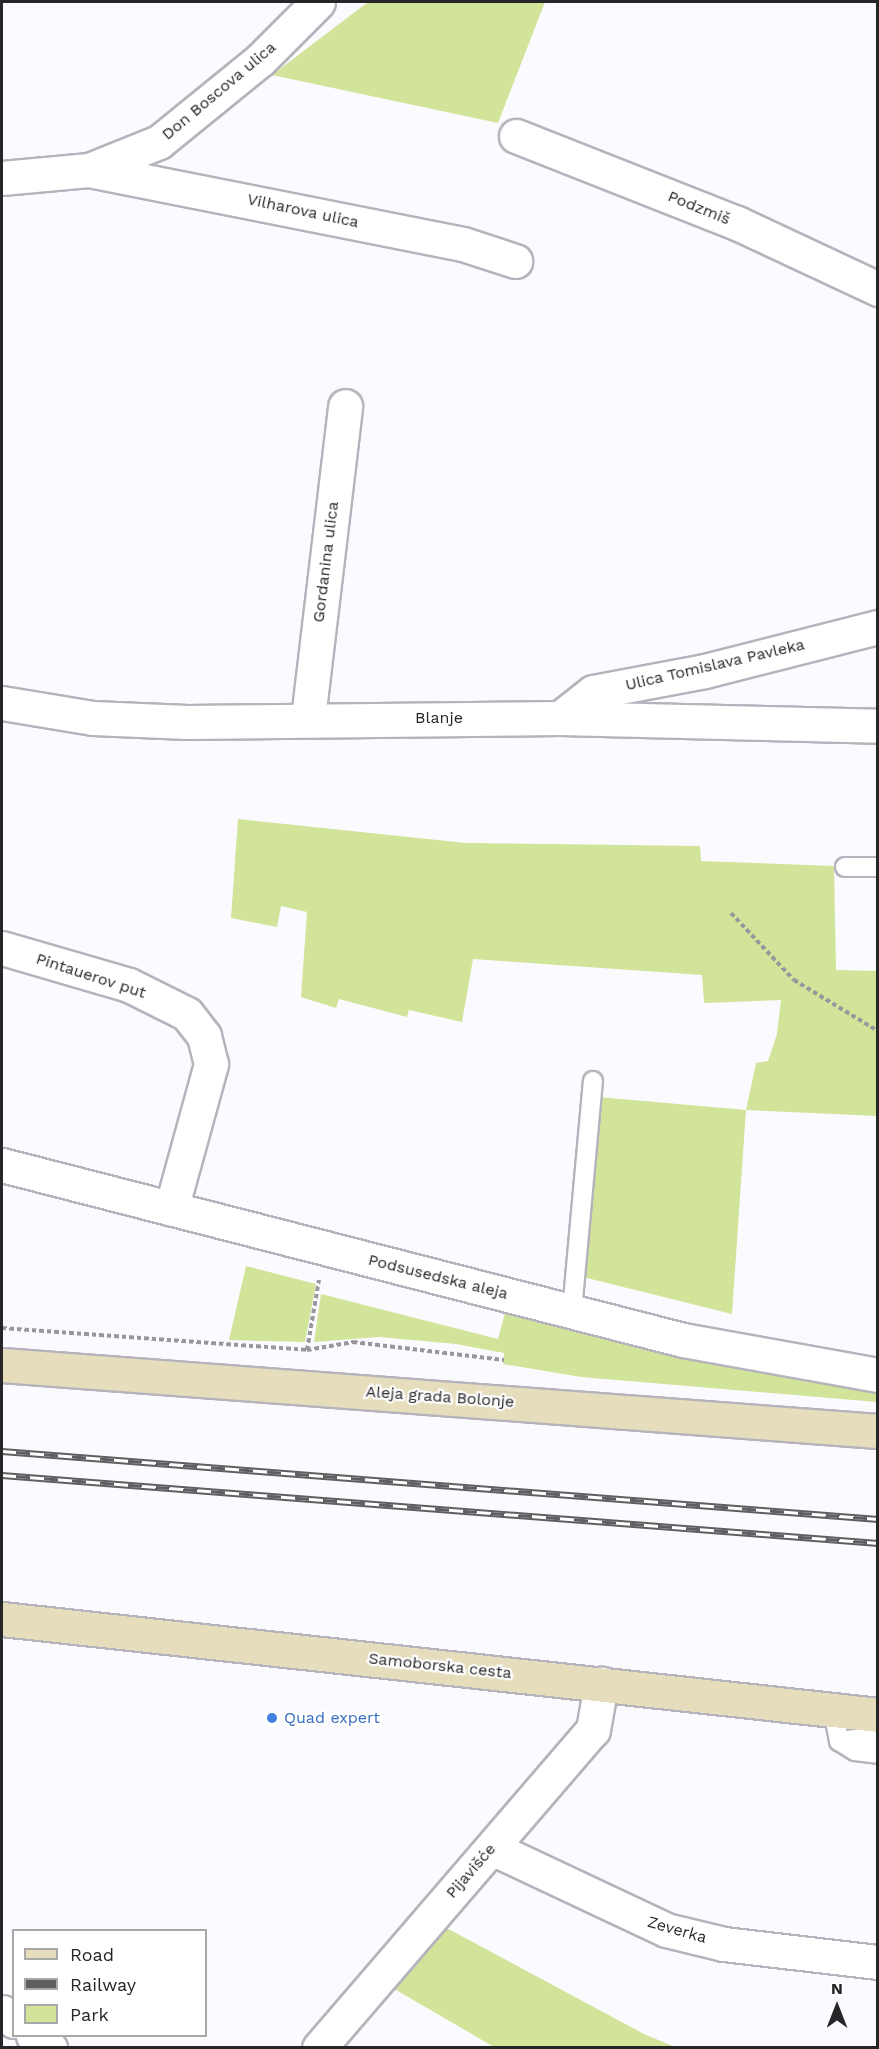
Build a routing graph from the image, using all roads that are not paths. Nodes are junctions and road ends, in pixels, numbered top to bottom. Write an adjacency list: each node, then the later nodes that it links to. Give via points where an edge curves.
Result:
1 (318, 2): 3 (street, Don Boscova ulica, via 260,60 159,142)
2 (516, 136): 6 (street, Podzmiš, via 737,223)
3 (89, 170): 4 (street, Don Boscova ulica); 5 (street, Vilharova ulica, via 452,242)
4 (2, 178)
5 (515, 261)
6 (878, 289)
7 (345, 406): 10 (street, Gordanina ulica)
8 (878, 627): 11 (street, Ulica Tomislava Pavleka, via 705,671 593,692)
9 (2, 703): 10 (street, Blanje, via 93,718)
10 (308, 718): 11 (street, Blanje)
11 (560, 718): 12 (street, Blanje)
12 (878, 726)
13 (845, 867): 14 (lane)
14 (878, 867)
15 (2, 948): 18 (street, Pintauerov put, via 129,985 187,1014 204,1036 211,1064)
16 (593, 1081): 19 (lane)
17 (2, 1165): 18 (street, Podsusedska aleja)
18 (171, 1209): 19 (street, Podsusedska aleja)
19 (572, 1311): 21 (street, Podsusedska aleja, via 682,1340)
20 (2, 1365): 22 (main road, Aleja grada Bolonje)
21 (878, 1375)
22 (878, 1431)
23 (2, 1618): 24 (main road, Samoborska cesta)
24 (601, 1684): 25 (main road, Samoborska cesta); 30 (street, Pijavišće, via 593,1730)
25 (833, 1710): 26 (main road, Samoborska cesta); 28 (lane)
26 (878, 1714)
27 (878, 1736): 28 (lane)
28 (839, 1741): 29 (lane, via 855,1752)
29 (878, 1754)
30 (492, 1848): 31 (street, Zeverka, via 666,1930 724,1944); 34 (street, Pijavišće)
31 (878, 1962)
32 (34, 2037): 33 (street)
33 (50, 2048)
34 (319, 2048)

